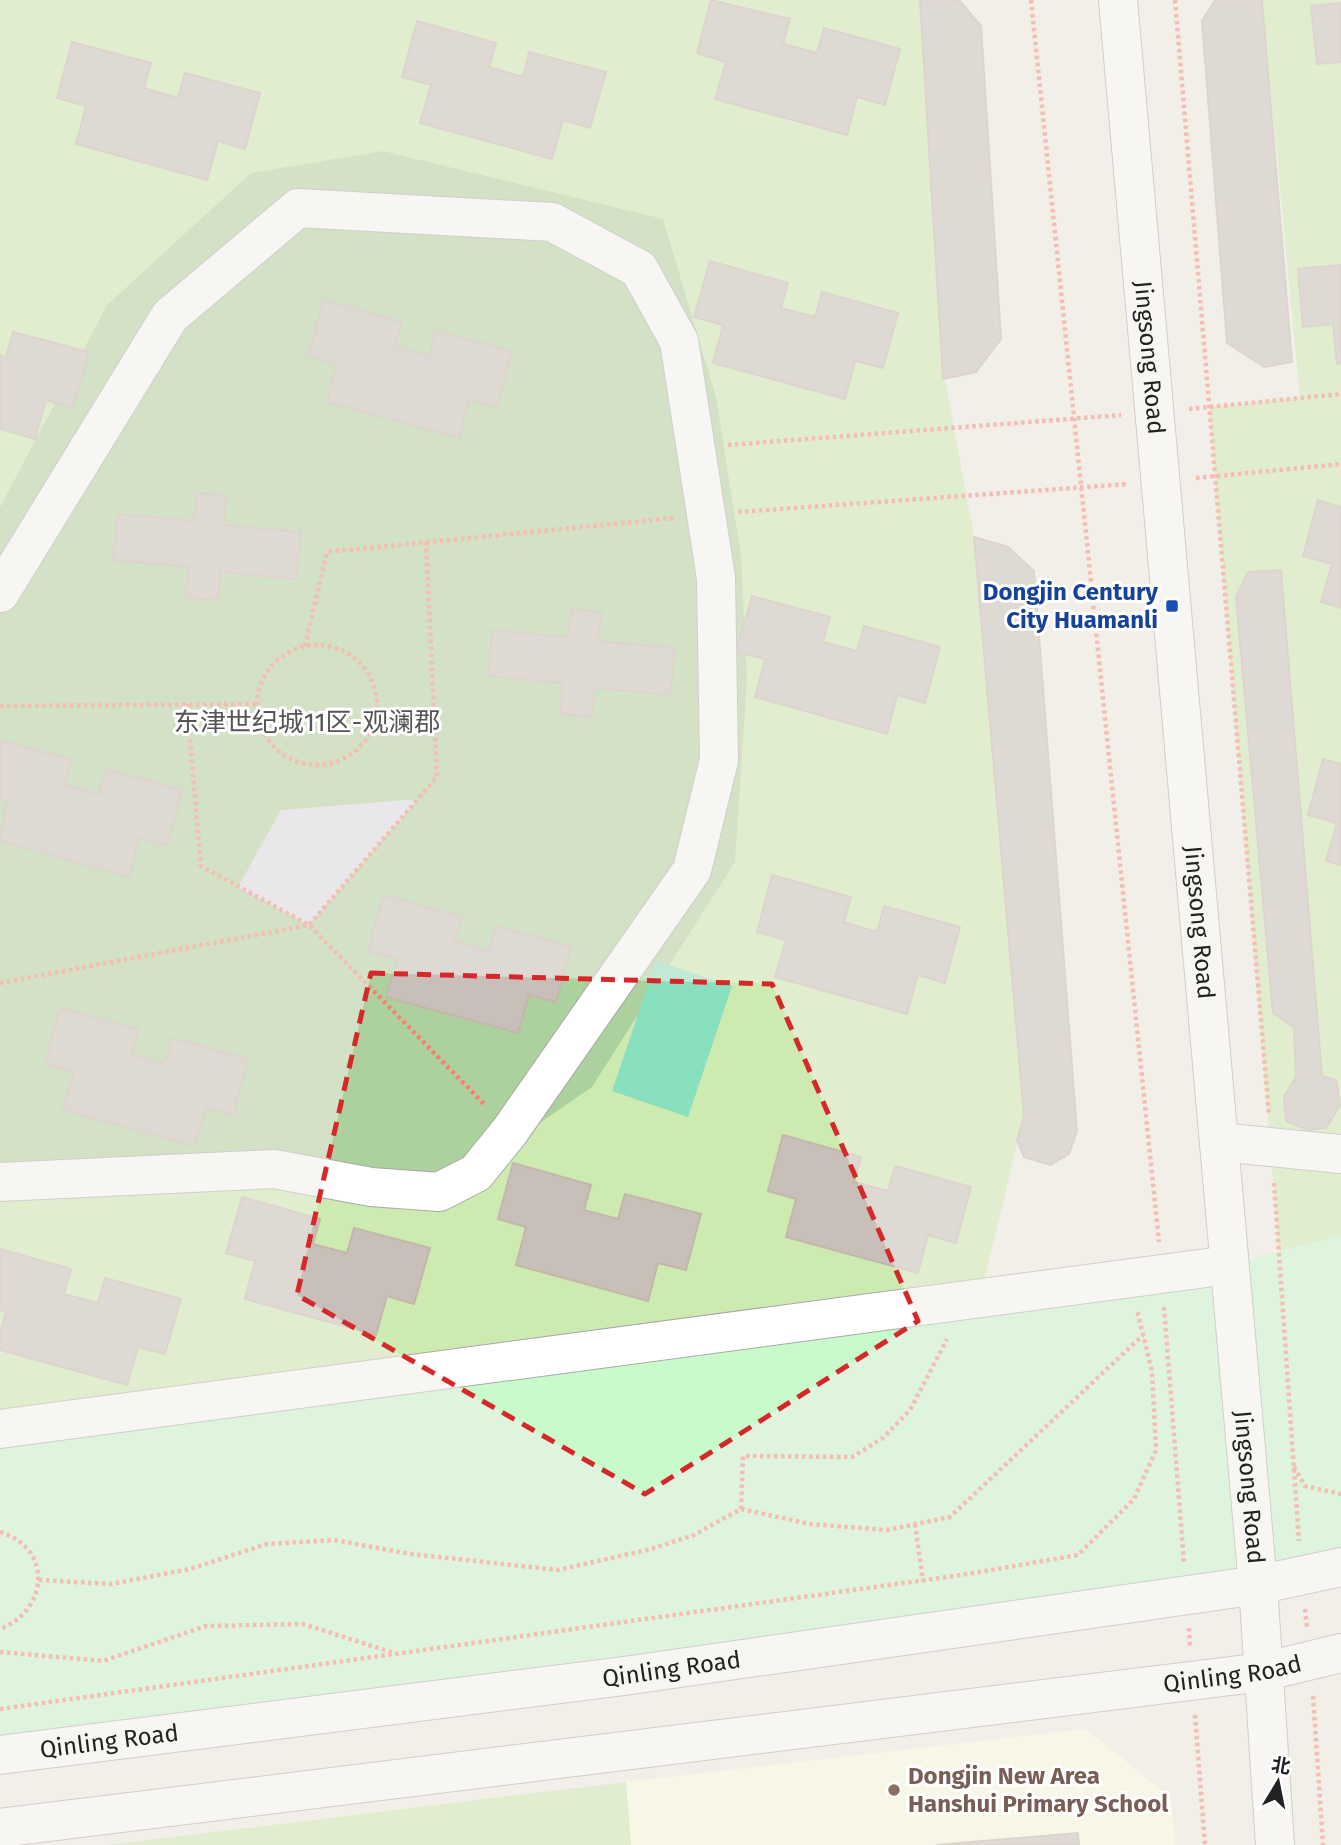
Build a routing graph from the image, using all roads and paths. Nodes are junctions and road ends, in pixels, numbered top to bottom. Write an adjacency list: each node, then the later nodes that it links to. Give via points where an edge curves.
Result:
1 (1031, 0): 7 (path)
2 (1118, 0): 6 (street, Jingsong Road)
3 (1175, 0): 5 (path)
4 (1341, 394): 5 (path)
5 (1209, 407): 6 (path); 10 (path)
6 (1155, 412): 7 (path); 11 (street, Jingsong Road)
7 (1075, 418): 8 (path); 25 (path)
8 (696, 447): 13 (street, via 679,341 639,269 552,222 298,208 170,316); 19 (street, via 716,578 719,760 692,870)
9 (1341, 464): 10 (path)
10 (1215, 477): 11 (path); 21 (path)
11 (1161, 482): 20 (street, Jingsong Road)
12 (426, 542): 17 (path, via 437,777)
13 (0, 593)
14 (257, 704): 14 (path, via 260,724 283,755 301,764 320,765 357,751 373,727 377,698 366,671 344,651 305,646 269,668); 15 (path)
15 (187, 705): 16 (path); 17 (path, via 201,866)
16 (0, 706)
17 (309, 925): 18 (path); 19 (path)
18 (0, 983)
19 (510, 1130): 23 (street, via 476,1173 439,1192 371,1187 274,1169)
20 (1219, 1142): 21 (street); 24 (street, Jingsong Road)
21 (1272, 1147): 22 (street); 29 (path)
22 (1341, 1154)
23 (0, 1182)
24 (1229, 1265): 25 (street); 38 (street, Jingsong Road)
25 (1145, 1276): 26 (street); 27 (path); 39 (path)
26 (967, 1300): 28 (street); 31 (path, via 910,1410 883,1438 852,1457 743,1456)
27 (1143, 1335): 32 (path, via 950,1517); 37 (path, via 1152,1371 1156,1450 1133,1499 1078,1555)
28 (0, 1429)
29 (1294, 1466): 30 (path, via 1305,1486); 35 (path)
30 (1341, 1494)
31 (741, 1509): 32 (path, via 810,1524 887,1530); 36 (path, via 692,1536 558,1570 411,1554 334,1540 267,1544 190,1569 111,1584)
32 (915, 1524): 37 (path)
33 (0, 1532): 36 (path, via 28,1550)
34 (1341, 1567): 35 (street, Qinling Road)
35 (1301, 1576): 38 (street, Qinling Road); 43 (path)
36 (39, 1580): 40 (path, via 27,1612)
37 (923, 1581): 42 (path)
38 (1258, 1585): 39 (street, Qinling Road); 44 (street, Jingsong Road)
39 (1186, 1596): 45 (path); 47 (street, Qinling Road, via 624,1676)
40 (0, 1629)
41 (0, 1653): 42 (path, via 103,1661 206,1626 303,1624)
42 (396, 1654): 46 (path)
43 (1326, 1657): 44 (street, Qinling Road); 51 (path)
44 (1263, 1672): 45 (street, Qinling Road); 50 (street, Jingsong Road)
45 (1193, 1680): 48 (street, Qinling Road); 49 (path)
46 (0, 1709)
47 (0, 1755)
48 (0, 1828)
49 (1205, 1845)
50 (1275, 1845)
51 (1323, 1845)

